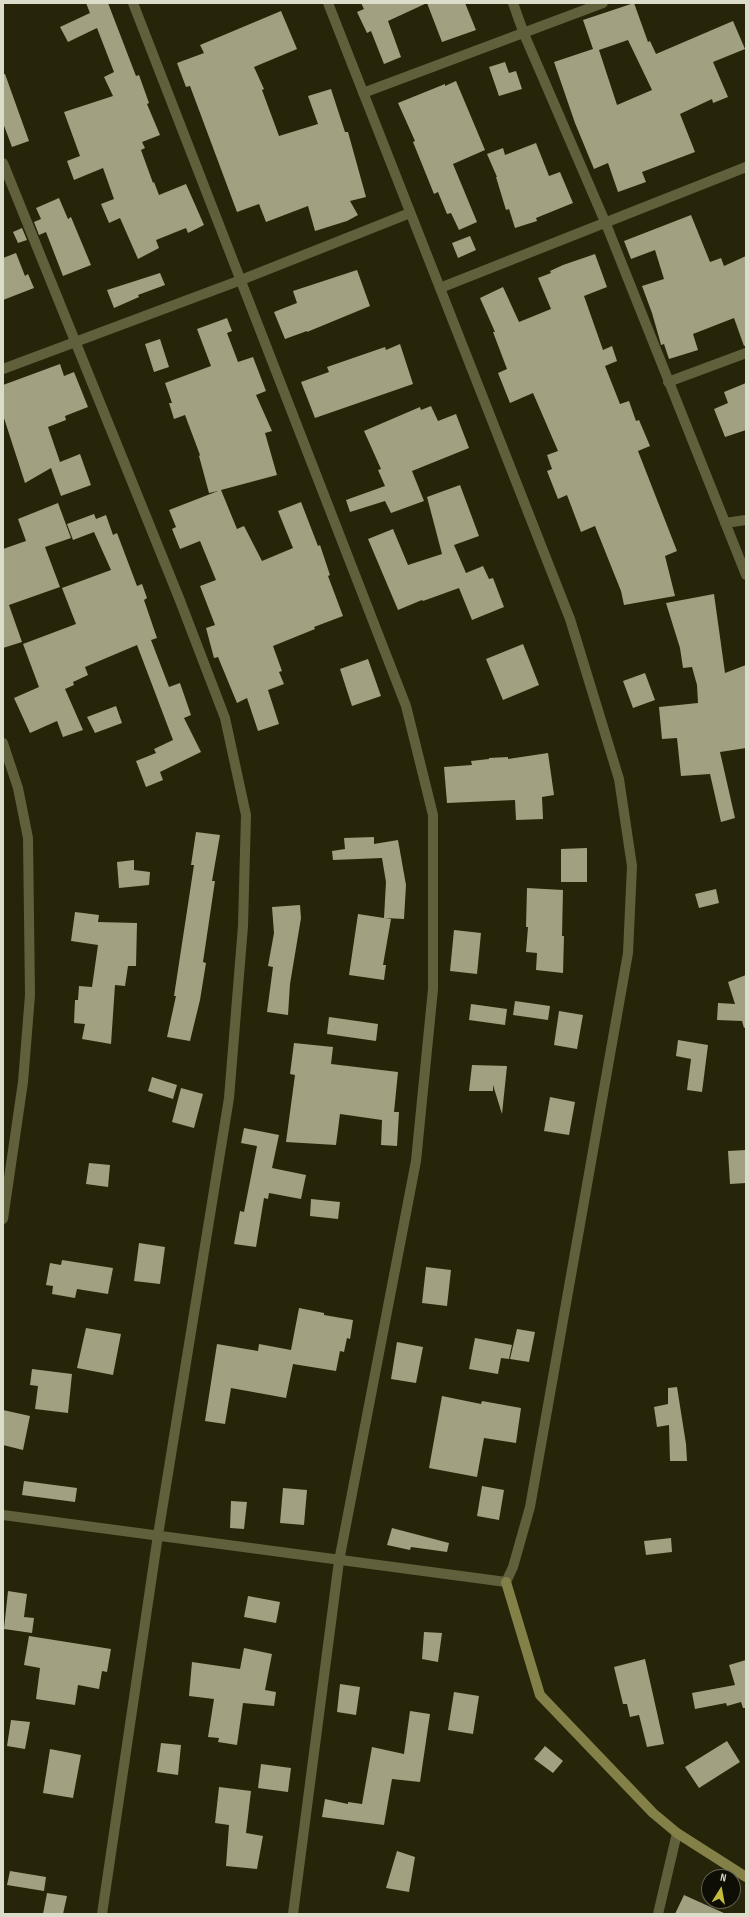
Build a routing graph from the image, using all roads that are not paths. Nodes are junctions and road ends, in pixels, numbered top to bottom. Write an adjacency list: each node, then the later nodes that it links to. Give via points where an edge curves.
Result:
1 (132, 3): 11 (street)
2 (328, 3): 6 (street)
3 (513, 3): 5 (street)
4 (603, 3): 5 (street)
5 (524, 34): 6 (street); 10 (street)
6 (363, 93): 9 (street)
7 (3, 163): 13 (street)
8 (746, 167): 10 (street)
9 (410, 213): 11 (street); 12 (street)
10 (606, 224): 12 (street); 16 (street)
11 (241, 280): 13 (street); 24 (street, via 406,706 433,815 433,989 416,1162)
12 (440, 288): 25 (street, via 570,619 619,779 632,866 628,952 530,1507 513,1567)
13 (74, 342): 15 (street); 23 (street, via 179,598 225,718 246,815 243,926 229,1098)
14 (746, 353): 16 (street)
15 (3, 368)
16 (668, 382): 18 (street)
17 (746, 520): 18 (street)
18 (725, 523): 19 (street)
19 (746, 575)
20 (3, 743): 21 (street, via 18,788 28,838 30,995 23,1082)
21 (3, 1219)
22 (3, 1515): 23 (street)
23 (158, 1535): 24 (street); 28 (street)
24 (339, 1561): 25 (street); 29 (street)
25 (506, 1582): 26 (street, via 540,1695 653,1813)
26 (677, 1833): 27 (street); 30 (street)
27 (746, 1877)
28 (102, 1914)
29 (294, 1914)
30 (658, 1914)

